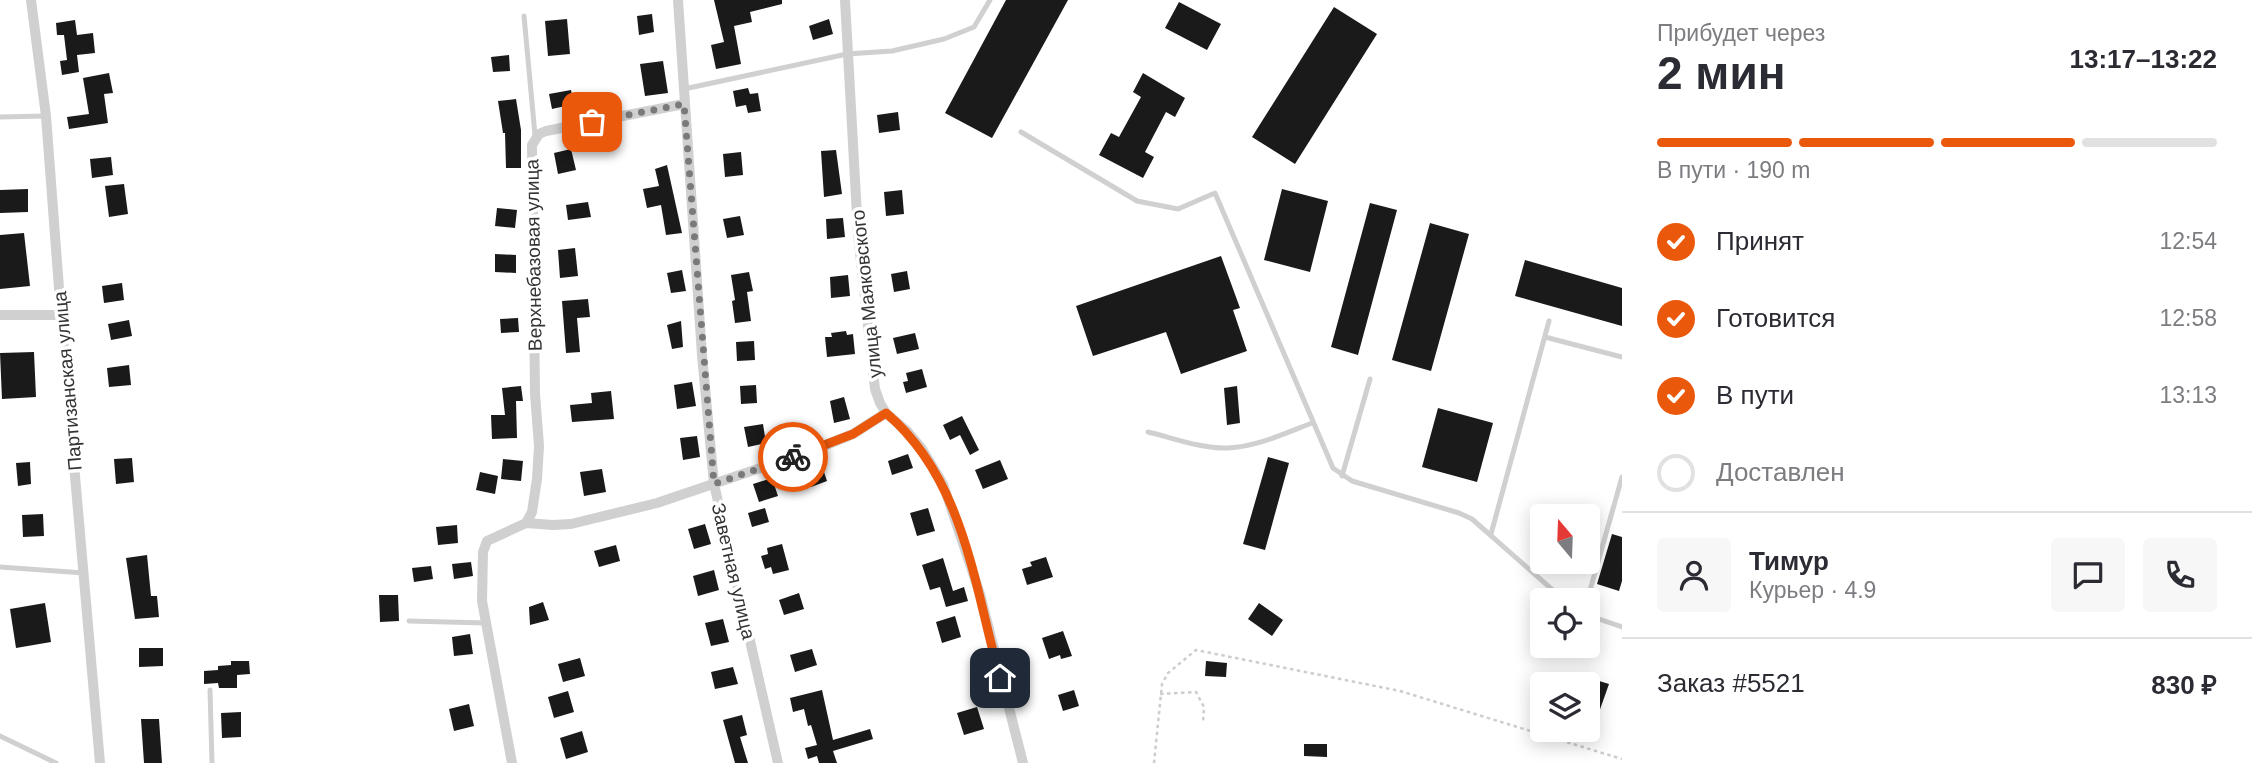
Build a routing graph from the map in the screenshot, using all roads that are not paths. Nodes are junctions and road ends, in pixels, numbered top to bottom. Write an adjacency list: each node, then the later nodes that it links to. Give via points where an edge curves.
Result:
1 (31, 0): 9 (street, Партизанская улица)
2 (678, 0): 7 (street, Заветная улица)
3 (845, 0): 6 (street, улица Маяковского)
4 (990, 0): 6 (lane, via 979,21 967,31 891,51)
5 (524, 16): 12 (lane)
6 (847, 54): 7 (lane); 19 (street, улица Маяковского, via 862,273 876,389)
7 (683, 90): 8 (street, Заветная улица)
8 (684, 104): 12 (street, Верхнебазовая улица, via 546,131); 24 (street, Заветная улица)
9 (46, 116): 10 (lane); 14 (street, Партизанская улица)
10 (0, 117)
11 (1021, 132): 20 (lane, via 1137,201 1178,209 1215,194)
12 (536, 138): 25 (street, Верхнебазовая улица, via 531,156 539,446 532,512)
13 (0, 315): 14 (street)
14 (61, 315): 28 (street, Партизанская улица)
15 (1549, 321): 16 (lane)
16 (1545, 337): 17 (lane); 26 (lane)
17 (1622, 357)
18 (1370, 379): 22 (lane)
19 (886, 413): 24 (street, via 853,434); 42 (street, улица Маяковского, via 907,431 943,484 980,594)
20 (1312, 423): 21 (lane, via 1271,439 1228,448); 22 (lane, via 1328,461)
21 (1148, 432)
22 (1342, 476): 26 (lane, via 1459,513)
23 (1622, 477): 30 (lane)
24 (714, 484): 25 (street, via 595,519 553,525); 41 (street, Заветная улица)
25 (526, 523): 33 (street, via 486,541 482,601)
26 (1491, 534): 29 (lane)
27 (0, 568): 28 (lane)
28 (84, 573): 38 (street, Партизанская улица)
29 (1551, 588)
30 (1591, 588)
31 (1600, 619): 34 (lane)
32 (409, 621): 33 (lane)
33 (486, 623): 40 (street)
34 (1622, 627)
35 (210, 690): 39 (lane)
36 (0, 736): 37 (lane)
37 (56, 763)
38 (100, 763)
39 (212, 763)
40 (512, 763)
41 (778, 763)
42 (1023, 763)

